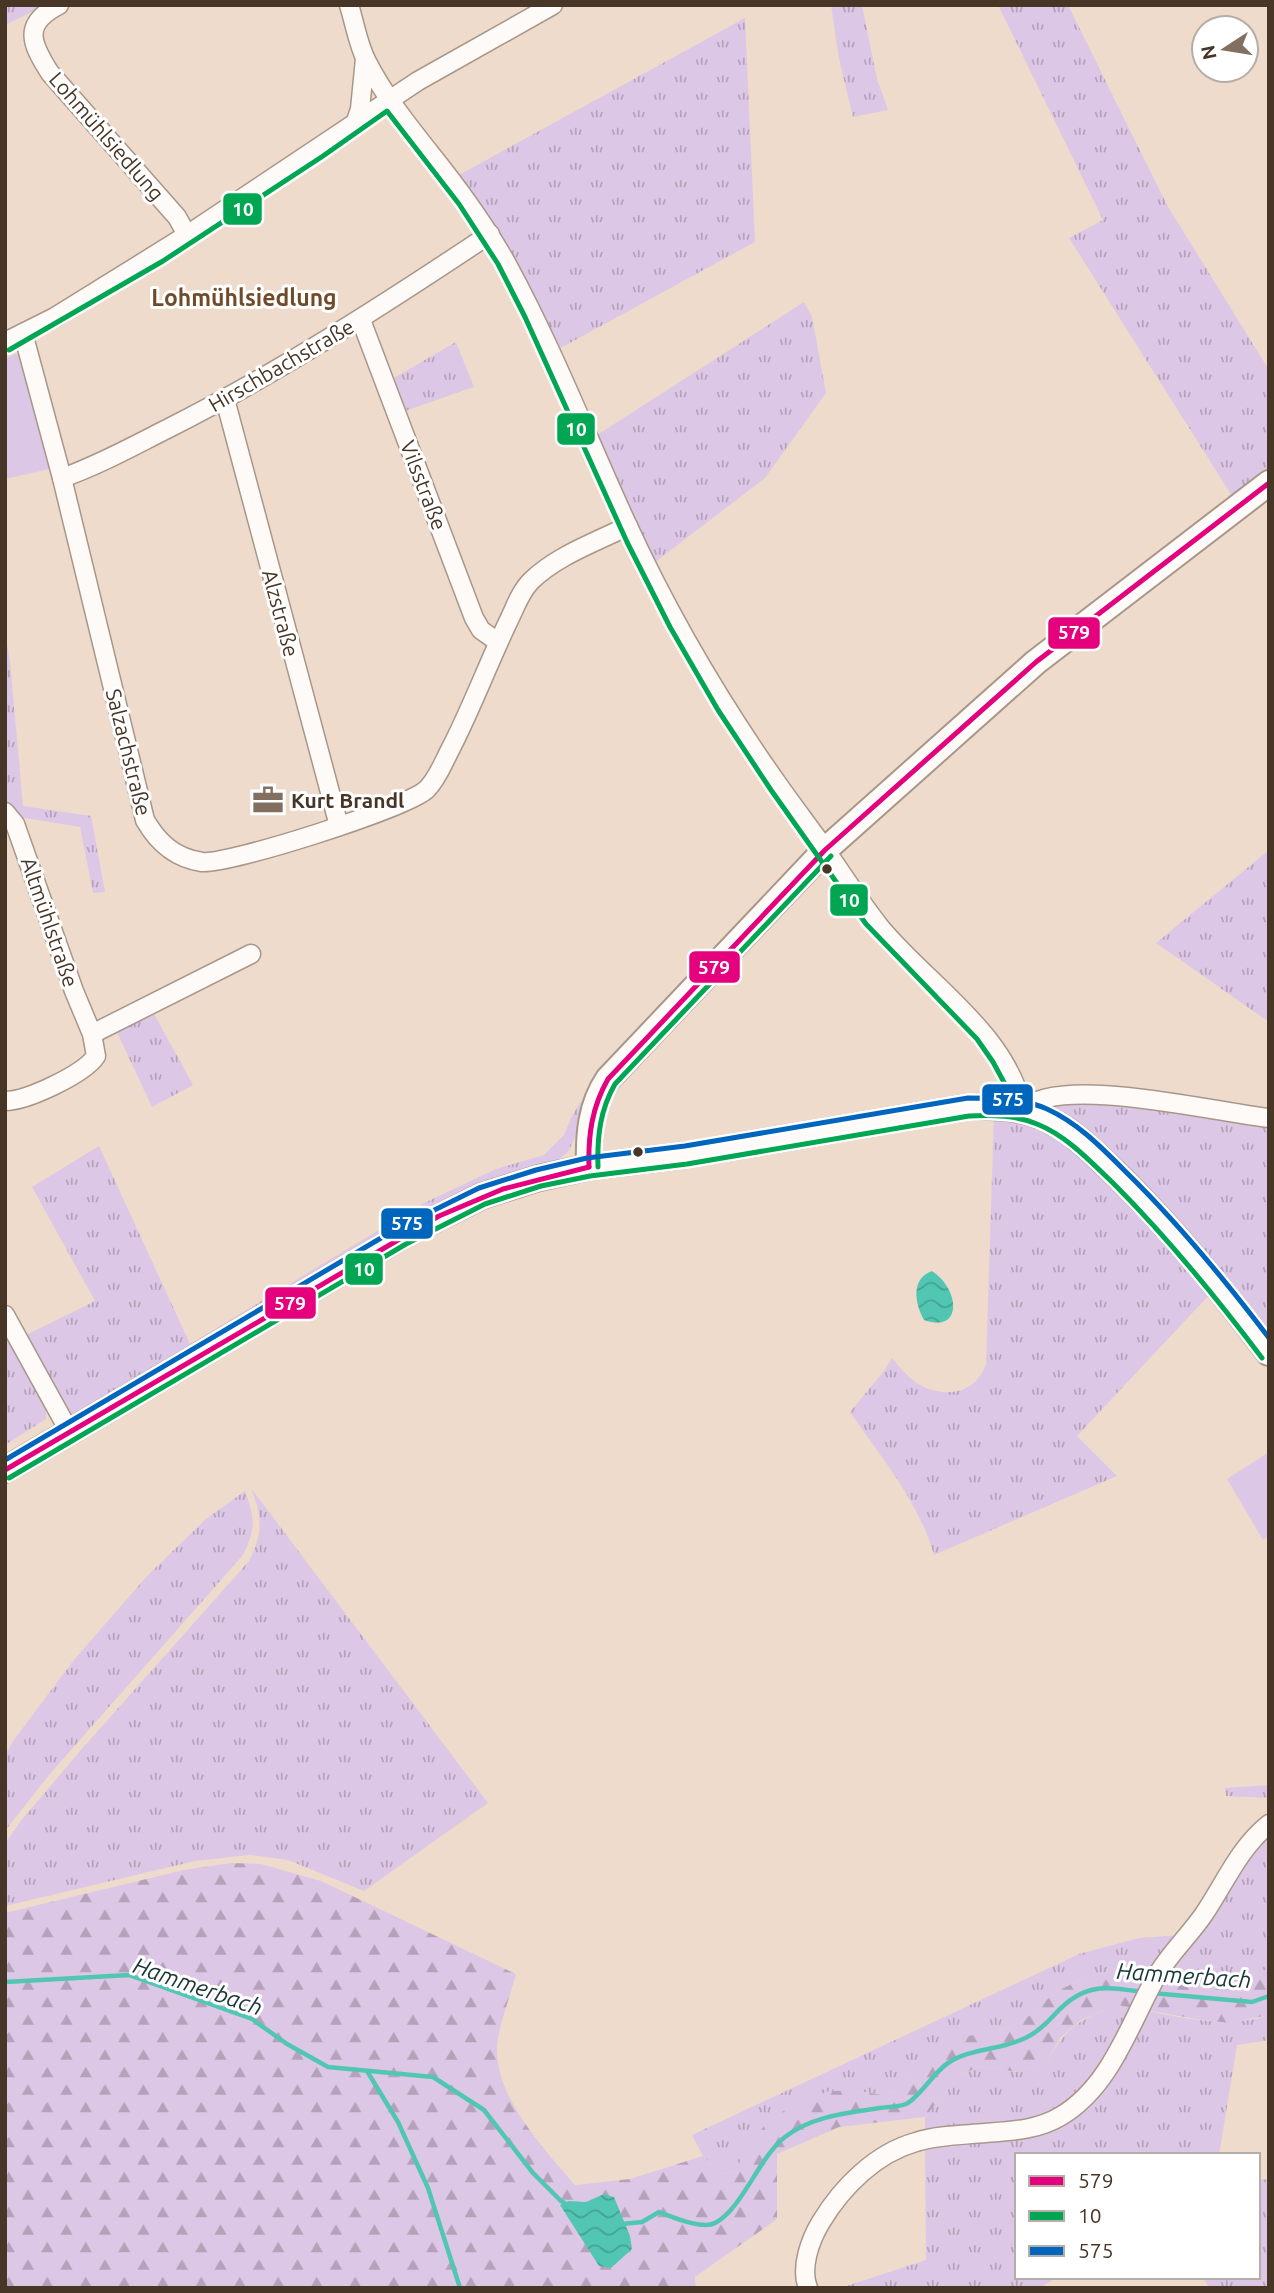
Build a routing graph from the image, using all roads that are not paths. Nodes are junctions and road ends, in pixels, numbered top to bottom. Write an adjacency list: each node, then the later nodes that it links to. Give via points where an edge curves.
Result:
1 (59, 5): 8 (street, Lohmühlsiedlung, via 34,27 40,58 177,217)
2 (349, 5): 4 (street)
3 (553, 5): 5 (street)
4 (365, 59): 5 (street); 6 (street)
5 (388, 99): 6 (street); 7 (street)
6 (355, 124): 8 (street)
7 (490, 234): 9 (street, Hirschbachstraße); 15 (street, via 552,354)
8 (187, 235): 10 (street)
9 (361, 320): 12 (street, Hirschbachstraße); 16 (street, Vilsstraße, via 474,618 486,635)
10 (23, 333): 11 (street); 13 (street, Salzachstraße)
11 (5, 342)
12 (225, 399): 13 (street, Hirschbachstraße); 18 (street, Alzstraße)
13 (62, 478): 18 (street, Salzachstraße, via 140,801 154,835 180,856 208,862)
14 (1269, 483): 19 (main road, via 1036,662)
15 (628, 526): 16 (street, Salzachstraße, via 556,562 531,581); 19 (street, via 699,664)
16 (498, 642): 18 (street, Salzachstraße, via 460,730 428,788 412,799)
17 (5, 812): 21 (street, Altmühlstraße, via 15,824)
18 (339, 826)
19 (825, 850): 23 (street, via 881,928 996,1050 1011,1072); 25 (main road, via 608,1079 591,1119)
20 (251, 954): 21 (street)
21 (92, 1034): 22 (street, via 96,1056 92,1062 29,1096)
22 (5, 1101)
23 (1023, 1110): 24 (street, via 1032,1101 1073,1094); 25 (main road, via 968,1107); 27 (main road, via 1063,1127 1132,1189 1202,1266)
24 (1269, 1118)
25 (589, 1167): 28 (main road, via 503,1189 439,1216)
26 (5, 1315): 28 (street)
27 (1269, 1353)
28 (69, 1431): 29 (main road)
29 (5, 1469)
30 (1269, 1824): 31 (street, via 1248,1844 1206,1911 1156,1976 1118,2051 1073,2108 1028,2129 914,2142 876,2161 829,2210 816,2231 805,2269)
31 (808, 2288)

